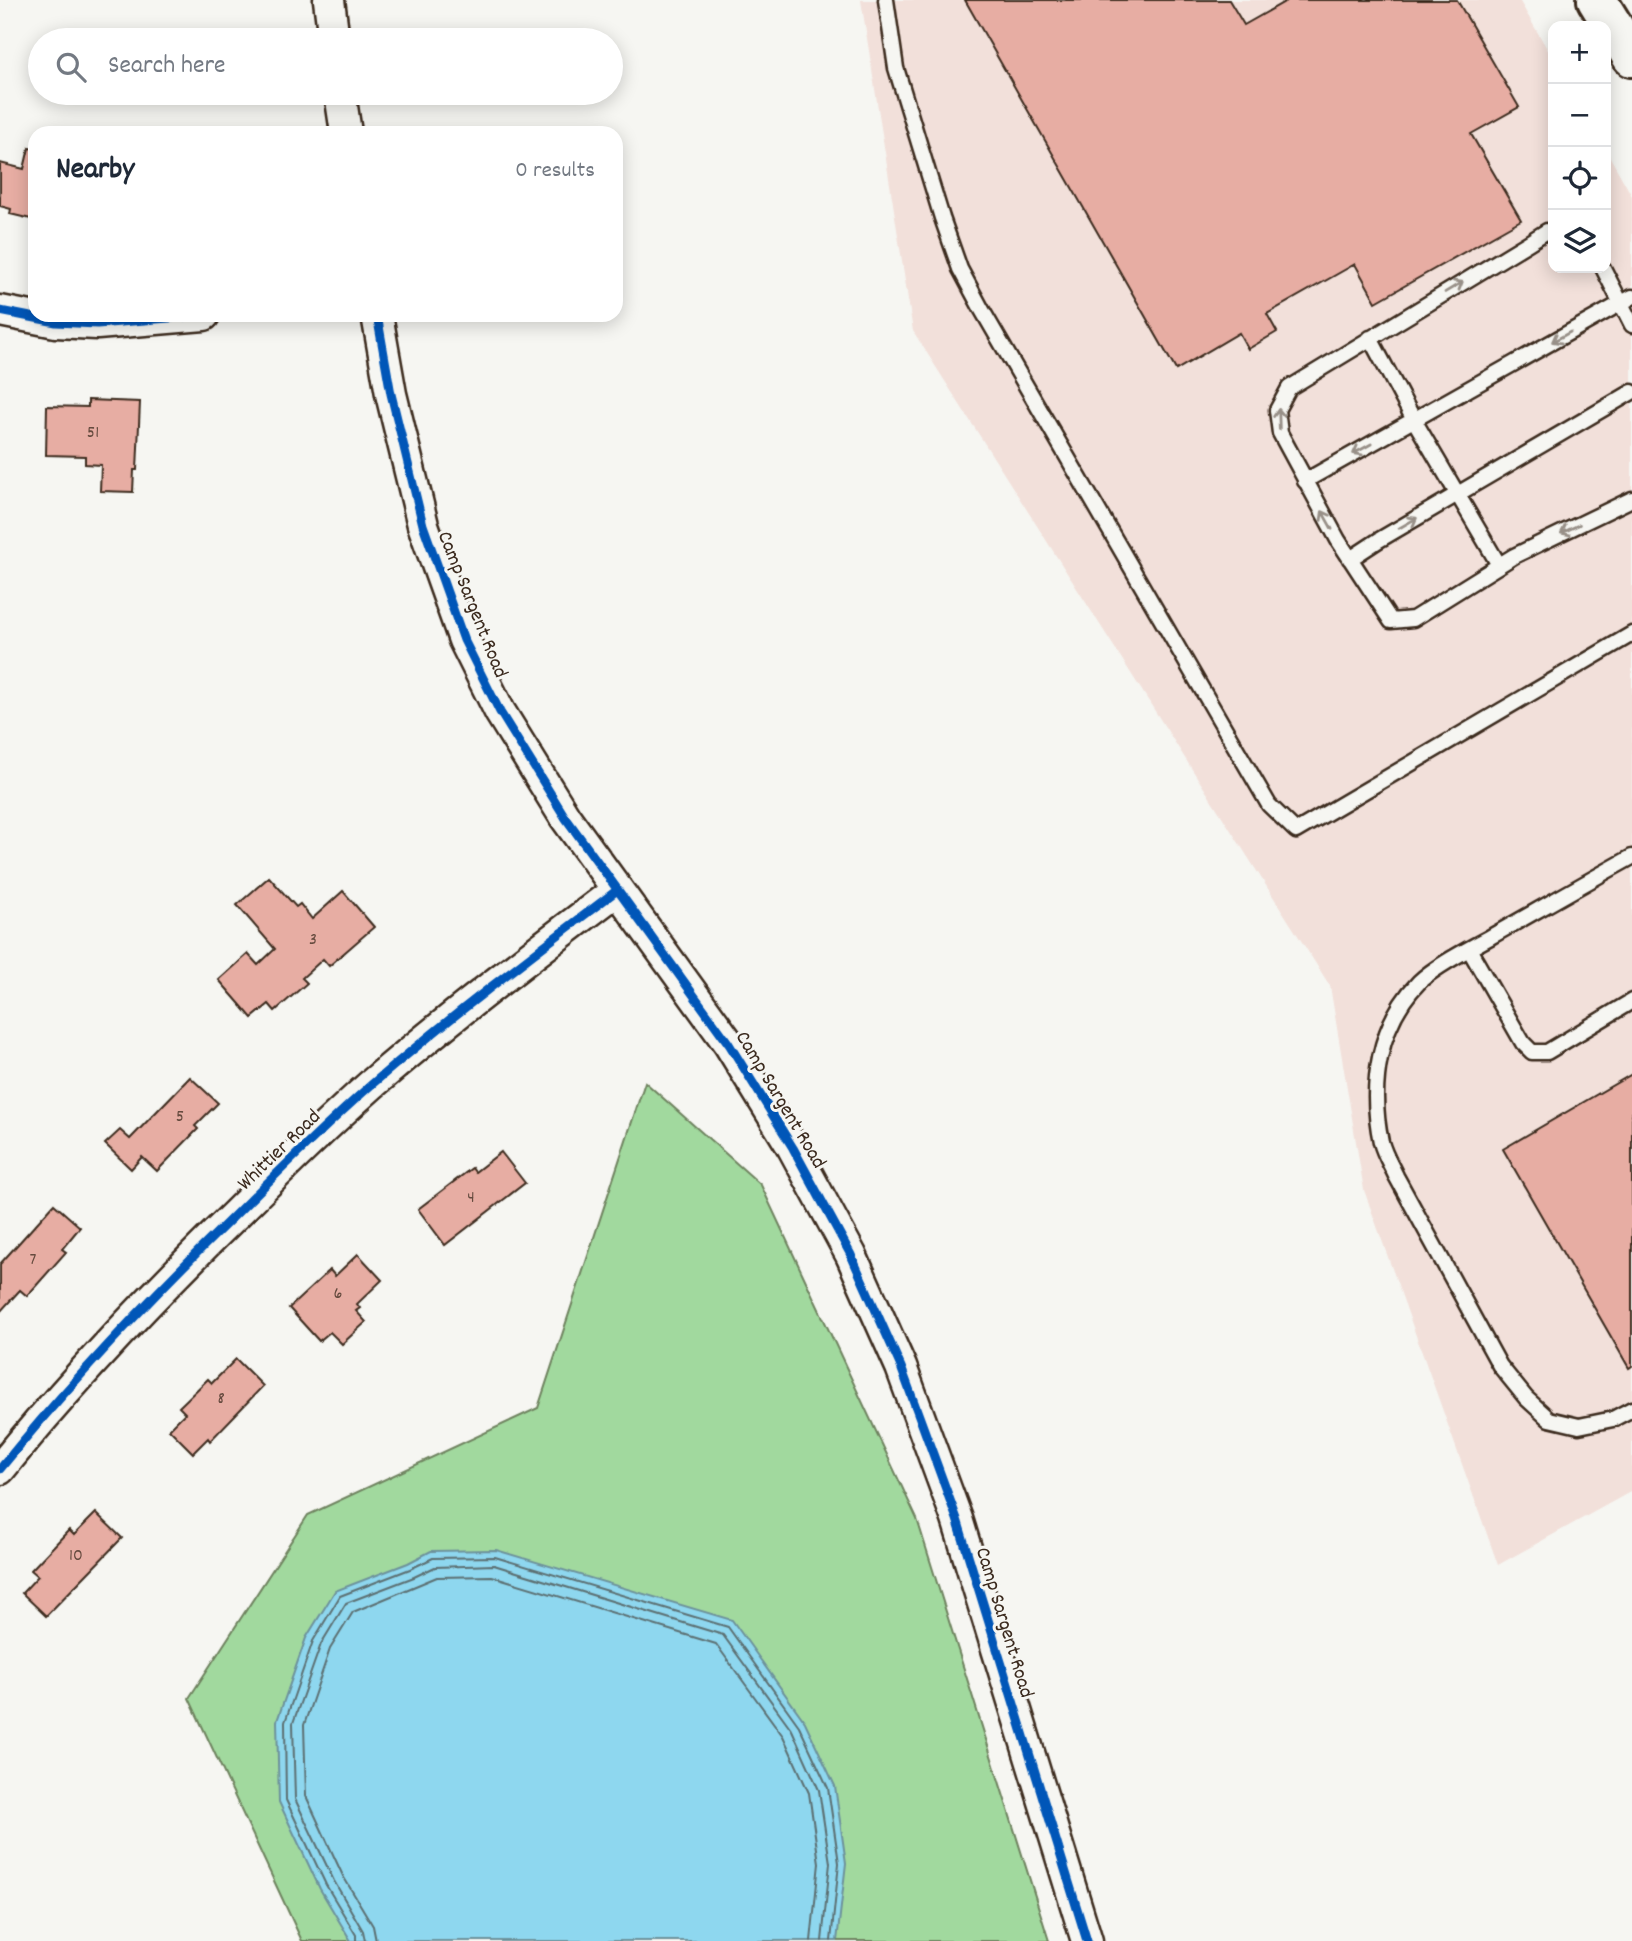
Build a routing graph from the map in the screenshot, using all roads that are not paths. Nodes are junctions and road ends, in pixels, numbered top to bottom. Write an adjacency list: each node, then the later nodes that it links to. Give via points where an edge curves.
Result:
1 (329, 0): 4 (street)
2 (886, 0): 25 (lane, via 896,68 960,269 1269,805 1296,831)
3 (1597, 0): 5 (main road)
4 (332, 28)
5 (1632, 57)
6 (342, 105): 7 (street)
7 (345, 126)
8 (1548, 232): 17 (lane, one-way to 8)
9 (1607, 273): 10 (lane)
10 (1626, 300): 16 (lane); 19 (lane, one-way to 19)
11 (0, 311): 12 (street)
12 (28, 316)
13 (56, 322): 14 (street)
14 (121, 322)
15 (378, 322): 27 (street, Camp Sargent Road, via 423,525 464,640 520,748)
16 (1632, 325)
17 (1370, 338): 19 (lane); 20 (lane, one-way to 17, via 1280,433 1278,410 1289,388)
18 (1632, 392): 21 (lane)
19 (1414, 420): 20 (lane, one-way to 20); 21 (lane)
20 (1305, 481): 23 (lane, one-way to 20)
21 (1459, 494): 23 (lane, one-way to 21); 24 (lane)
22 (1632, 499): 24 (lane, one-way to 24)
23 (1350, 559): 24 (lane, via 1391,621 1413,619)
24 (1499, 565)
25 (1632, 634)
26 (1632, 857): 28 (lane)
27 (616, 891): 31 (street, Whittier Road, via 485,991 312,1139 169,1280); 32 (street, Camp Sargent Road, via 729,1044 851,1255 901,1367 957,1519)
28 (1469, 949): 29 (lane, via 1532,1052 1547,1052); 30 (lane, via 1421,980 1389,1028 1377,1065 1375,1102 1382,1145 1500,1366 1526,1398 1549,1419 1579,1426 1613,1419)
29 (1632, 1001)
30 (1632, 1409)
31 (0, 1469)
32 (1087, 1941)

